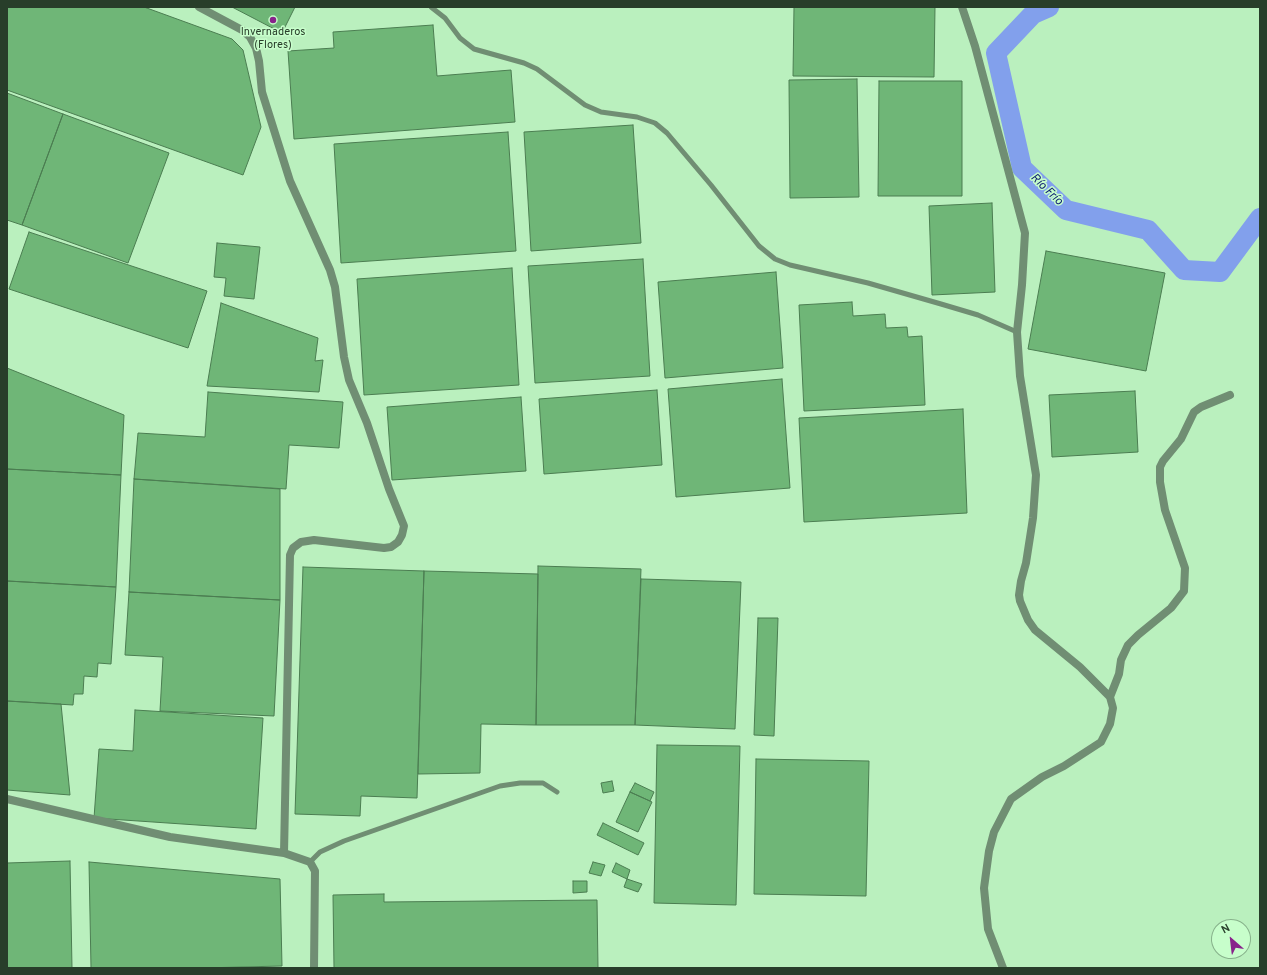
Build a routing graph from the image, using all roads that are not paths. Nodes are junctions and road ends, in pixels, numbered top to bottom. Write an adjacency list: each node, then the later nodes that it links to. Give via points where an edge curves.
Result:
1 (199, 7): 9 (street, via 242,30 250,37 256,48 262,92 290,181 330,270 335,287 349,380 404,526 398,542 391,547 314,540 301,542 292,548)
2 (431, 7): 4 (lane, via 474,49 537,69 585,105 601,112 637,117 655,123 667,133 711,184 759,246 775,259 978,315)
3 (962, 7): 4 (street, via 975,46 1025,233)
4 (1017, 332): 6 (street, via 1020,376 1036,475 1033,518 1020,601 1035,630 1080,667)
5 (1230, 395): 6 (street, via 1194,412 1160,467 1165,510 1185,568 1184,591 1171,608 1128,645)
6 (1110, 697): 12 (street, via 1112,715 1101,742 1011,799 994,832 984,888 988,929)
7 (557, 792): 10 (lane, via 543,783 500,786 344,841 320,852)
8 (7, 799): 9 (street, via 170,837)
9 (284, 853): 10 (street)
10 (310, 862): 11 (street, via 314,871)
11 (314, 968)
12 (1002, 968)

